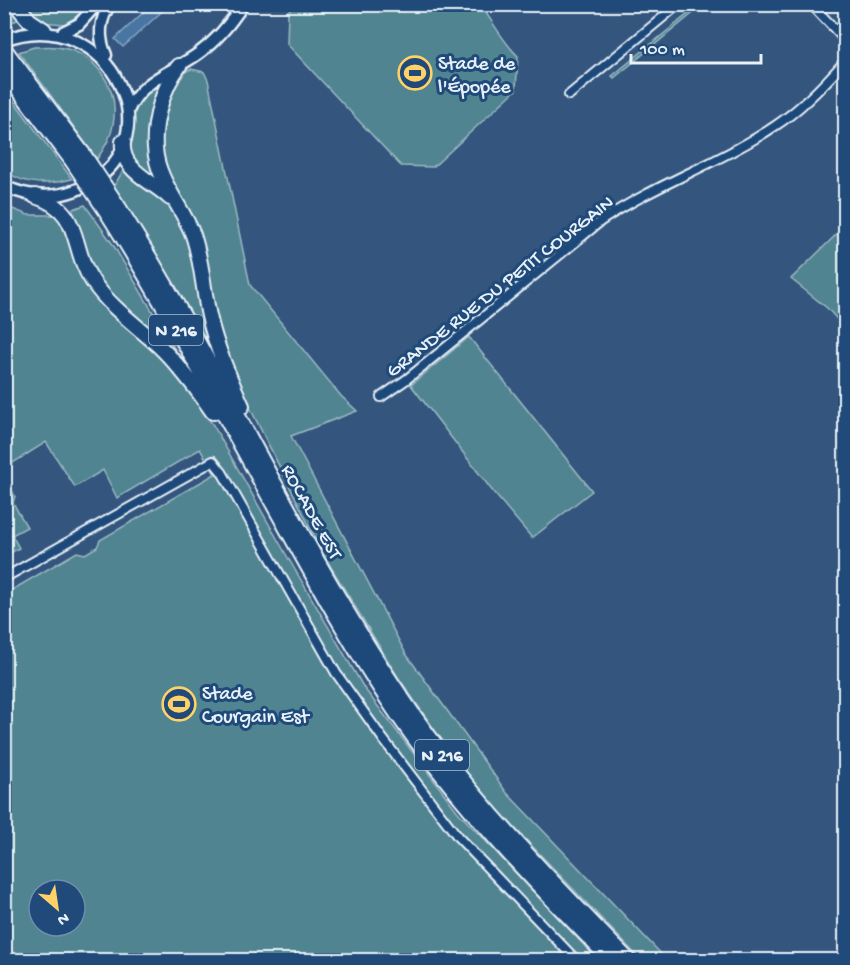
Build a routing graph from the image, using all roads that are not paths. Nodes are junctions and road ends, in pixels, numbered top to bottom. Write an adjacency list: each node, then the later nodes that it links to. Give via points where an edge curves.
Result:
1 (16, 4): 7 (highway)
2 (97, 4): 8 (main road, via 79,24)
3 (110, 4): 12 (main road, via 100,31)
4 (243, 4): 14 (main road, via 214,40)
5 (679, 4): 16 (street)
6 (811, 4): 10 (street)
7 (44, 30): 8 (main road); 9 (main road)
8 (63, 32): 12 (main road, via 87,41)
9 (4, 40)
10 (846, 41)
11 (4, 50): 15 (highway, ROCADE EST / N 216)
12 (108, 58): 17 (main road, via 124,88)
13 (846, 60): 23 (street, GRANDE RUE DU PETIT COURGAIN, via 776,125 601,221)
14 (179, 66): 17 (main road, via 140,91); 21 (highway, via 168,85 154,140 159,167)
15 (10, 70): 22 (highway, ROCADE EST / N 216, bridge)
16 (569, 95)
17 (128, 111): 18 (main road)
18 (123, 142): 20 (main road, via 111,163 88,184 66,193); 21 (highway, via 129,165)
19 (4, 186): 20 (main road)
20 (35, 196): 24 (highway, via 63,211 94,284 171,358 226,435)
21 (179, 209): 25 (highway, via 196,246 209,317 227,373)
22 (113, 210): 24 (highway, ROCADE EST / N 216); 25 (highway, ROCADE EST / N 216, via 161,277)
23 (381, 397)
24 (242, 449): 28 (highway, ROCADE EST / N 216, via 350,640 415,739 493,837)
25 (295, 519): 29 (highway, ROCADE EST / N 216, via 381,667 441,753 506,832)
26 (4, 578): 27 (street, via 213,461 336,673 382,739 459,837)
27 (576, 960)
28 (611, 960)
29 (628, 960)

